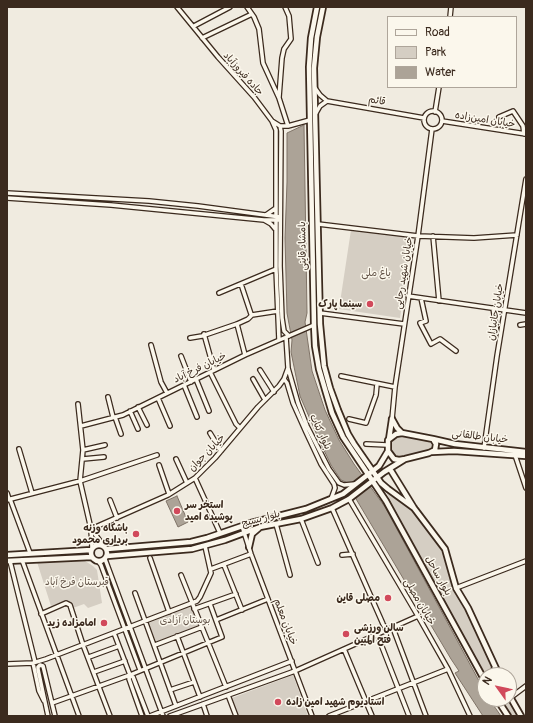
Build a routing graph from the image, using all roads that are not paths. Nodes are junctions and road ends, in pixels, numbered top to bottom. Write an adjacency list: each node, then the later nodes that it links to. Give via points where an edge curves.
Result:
1 (177, 7): 8 (street, جاده فیروزآباد)
2 (230, 7): 8 (street)
3 (247, 7): 7 (street)
4 (286, 7): 12 (street, via 290,38 282,58)
5 (317, 7): 18 (main road, بامشاد قاینی, via 308,67)
6 (323, 7): 10 (main road, بامشاد قاینی, via 317,37)
7 (252, 14): 9 (street); 12 (street, via 259,29 264,63)
8 (194, 26): 9 (street, جاده فیروزآباد)
9 (202, 38): 19 (street, جاده فیروزآباد)
10 (315, 88): 13 (street); 15 (main road, بامشاد قاینی)
11 (439, 88): 14 (street)
12 (279, 98): 22 (street)
13 (328, 101): 15 (street); 17 (street, قائم)
14 (435, 112): 17 (street, via 429,112); 20 (street)
15 (315, 113): 27 (main road, بامشاد قاینی)
16 (499, 117): 24 (street, via 513,111)
17 (424, 118): 23 (street, via 426,125)
18 (310, 120): 22 (street); 26 (main road, بامشاد قاینی)
19 (272, 121): 21 (street, جاده فیروزآباد); 30 (street, via 276,130)
20 (442, 121): 23 (street, via 438,128); 24 (street, خیابان امین‌زاده)
21 (280, 126): 22 (street); 32 (street)
22 (288, 126)
23 (432, 129): 37 (street, خیابان شهید رجایی)
24 (525, 134)
25 (526, 180): 36 (street, خیابان جانبازان)
26 (311, 189): 27 (main road); 54 (main road, بامشاد قاینی)
27 (317, 189): 34 (main road, بامشاد قاینی)
28 (7, 193): 31 (street, via 149,201)
29 (7, 198): 33 (street, via 126,206)
30 (276, 208): 31 (street); 32 (street)
31 (265, 215): 32 (street)
32 (278, 219): 33 (street); 35 (street); 58 (street, via 282,318)
33 (264, 220): 35 (street)
34 (318, 224): 37 (street); 48 (main road, بامشاد قاینی)
35 (276, 230): 39 (street)
36 (517, 235): 38 (street, via 474,238); 46 (street, خیابان جانبازان)
37 (418, 236): 38 (street); 42 (street, خیابان شهید رجایی)
38 (433, 236): 44 (street)
39 (276, 269): 40 (street); 47 (street)
40 (241, 284): 41 (street); 50 (street)
41 (219, 293)
42 (408, 296): 43 (street); 52 (street, خیابان شهید رجایی)
43 (421, 298): 44 (street); 62 (street, via 426,321 420,323 431,344 440,339)
44 (439, 301): 45 (street)
45 (493, 308): 46 (street); 56 (street)
46 (505, 310): 49 (street); 105 (street, خیابان جانبازان)
47 (278, 311): 50 (street); 60 (street)
48 (320, 313): 52 (street); 98 (main road, بامشاد قاینی, via 326,374 338,410)
49 (526, 313)
50 (252, 315): 51 (street)
51 (237, 324): 57 (street); 63 (street)
52 (404, 324): 75 (street, خیابان شهید رجایی)
53 (526, 324): 55 (street)
54 (314, 325): 58 (street, خیابان فرخ آباد); 102 (main road, بامشاد قاینی, via 315,346 324,389)
55 (520, 325)
56 (497, 333)
57 (204, 334): 59 (street); 67 (street)
58 (287, 336): 60 (street, خیابان فرخ آباد); 65 (street)
59 (190, 338)
60 (278, 340): 63 (street, خیابان فرخ آباد)
61 (151, 345): 77 (street, via 161,382)
62 (456, 351)
63 (245, 355): 67 (street, خیابان فرخ آباد)
64 (181, 356): 72 (street)
65 (288, 368): 69 (street, خیابان جوان); 123 (street, بلوار کتاب, via 298,403)
66 (260, 370): 76 (street)
67 (212, 371): 70 (street, خیابان فرخ آباد); 92 (street)
68 (341, 376): 73 (street)
69 (284, 378): 76 (street, خیابان جوان); 123 (street, بلوار کتاب, via 311,445 321,464)
70 (196, 379): 72 (street, خیابان فرخ آباد); 84 (street)
71 (253, 379): 80 (street)
72 (191, 382): 74 (street, خیابان فرخ آباد)
73 (377, 384): 75 (street); 87 (street, via 376,395 366,423)
74 (184, 385): 77 (street, خیابان فرخ آباد); 86 (street)
75 (395, 387): 88 (street, خیابان شهید رجایی)
76 (274, 392): 80 (street, خیابان جوان)
77 (167, 393): 79 (street, خیابان فرخ آباد)
78 (108, 397): 85 (street)
79 (158, 398): 82 (street, خیابان فرخ آباد); 91 (street)
80 (265, 400): 92 (street, خیابان جوان)
81 (78, 404): 90 (street)
82 (138, 407): 83 (street, خیابان فرخ آباد); 89 (street)
83 (130, 411): 85 (street, خیابان فرخ آباد); 93 (street)
84 (209, 411)
85 (114, 417): 90 (street, خیابان فرخ آباد); 96 (street)
86 (197, 417)
87 (349, 419)
88 (392, 419): 95 (main road); 101 (main road)
89 (147, 425)
90 (81, 426): 104 (street)
91 (170, 426)
92 (240, 428): 106 (street, خیابان جوان)
93 (138, 429)
94 (210, 433): 106 (street)
95 (402, 433): 97 (main road, خیابان طالقانی); 101 (main road, via 396,434)
96 (122, 434)
97 (432, 439): 105 (main road, خیابان طالقانی); 107 (main road, via 436,447)
98 (354, 444): 102 (main road); 118 (main road, بامشاد قاینی)
99 (366, 444): 101 (street)
100 (105, 445): 104 (street)
101 (388, 446): 115 (main road, via 394,458); 118 (main road, بلوار بسیج, via 379,466)
102 (349, 447): 119 (main road, بامشاد قاینی)
103 (19, 449): 129 (street)
104 (83, 450): 113 (street)
105 (484, 450): 107 (main road, خیابان طالقانی); 108 (main road, خیابان طالقانی); 110 (main road, خیابان طالقانی)
106 (221, 451): 120 (street, خیابان جوان)
107 (432, 452): 115 (main road, خیابان طالقانی)
108 (526, 452)
109 (157, 455): 122 (street)
110 (515, 455): 111 (main road, خیابان طالقانی); 127 (street)
111 (526, 456)
112 (104, 457): 113 (street)
113 (83, 459): 122 (street)
114 (176, 459): 125 (street)
115 (405, 459): 117 (main road, بلوار بسیج)
116 (159, 465): 130 (street)
117 (390, 469): 121 (main road, بلوار بسیج); 136 (main road, بلوار ساحل)
118 (372, 470): 119 (main road, بلوار بسیج); 121 (main road, بامشاد قاینی)
119 (367, 474): 124 (main road, بلوار ساحل); 126 (main road, بلوار بسیج)
120 (195, 478): 125 (street, خیابان جوان); 144 (street)
121 (378, 478): 124 (main road, بلوار بسیج); 136 (main road, بلوار ساحل, via 388,489)
122 (80, 481): 129 (street); 142 (street)
123 (336, 482): 126 (street, via 344,485); 134 (street)
124 (373, 482): 132 (main road, بلوار بسیج); 201 (main road, بلوار ساحل)
125 (187, 483): 130 (street, خیابان جوان)
126 (355, 484): 134 (main road, بلوار بسیج)
127 (526, 488)
128 (7, 493): 131 (street)
129 (32, 493): 131 (street)
130 (169, 494): 137 (street, خیابان جوان)
131 (9, 499): 149 (street)
132 (349, 499): 135 (main road, بلوار بسیج); 176 (street, خیابان مصلی)
133 (110, 500): 137 (street)
134 (330, 500): 140 (main road, بلوار بسیج, via 300,511)
135 (332, 508): 138 (main road, بلوار بسیج); 151 (street)
136 (414, 508): 166 (main road, بلوار ساحل, via 445,549)
137 (117, 518): 142 (street, خیابان جوان)
138 (301, 519): 139 (main road, بلوار بسیج); 161 (street)
139 (276, 524): 141 (main road, بلوار بسیج); 165 (street)
140 (242, 526): 143 (street, خیابان معلم); 144 (main road, بلوار بسیج)
141 (260, 527): 143 (main road, بلوار بسیج); 147 (main road, via 252,534)
142 (92, 529): 146 (street); 148 (street)
143 (244, 533): 145 (main road, بلوار بسیج); 147 (street, خیابان معلم)
144 (220, 534): 146 (main road, بلوار بسیج, via 190,542)
145 (205, 546): 155 (main road, بلوار بسیج); 163 (street)
146 (105, 547): 148 (main road, via 98,545); 155 (main road)
147 (249, 548): 150 (street, خیابان معلم)
148 (92, 549): 149 (main road); 154 (main road)
149 (30, 553): 152 (main road)
150 (251, 554): 162 (street); 169 (street, خیابان معلم)
151 (353, 554): 153 (street); 183 (street)
152 (7, 555)
153 (342, 555)
154 (92, 557): 157 (main road); 160 (main road)
155 (106, 557): 160 (main road); 179 (street)
156 (150, 558): 174 (street)
157 (22, 560): 159 (main road); 175 (street)
158 (526, 560): 166 (street)
159 (9, 561): 197 (street)
160 (98, 561): 181 (street)
161 (318, 563)
162 (224, 565): 163 (street); 168 (street)
163 (211, 569): 170 (street, via 200,597)
164 (181, 575): 170 (street)
165 (290, 575)
166 (456, 588): 202 (main road, بلوار ساحل)
167 (134, 593): 178 (street)
168 (236, 594): 171 (street); 173 (street)
169 (268, 599): 173 (street); 196 (street, خیابان معلم)
170 (192, 603): 172 (street); 174 (street)
171 (210, 604): 172 (street); 177 (street)
172 (194, 609): 180 (street)
173 (242, 610): 177 (street)
174 (169, 612): 178 (street)
175 (41, 614): 188 (street, via 66,603 70,605); 193 (street)
176 (418, 616): 182 (street); 204 (street, خیابان مصلی)
177 (216, 620): 187 (street, via 222,637)
178 (146, 621): 179 (street); 189 (street)
179 (130, 626): 181 (street); 203 (street)
180 (202, 627): 186 (street); 187 (street)
181 (125, 628): 184 (street); 205 (street)
182 (393, 628): 183 (street); 211 (street)
183 (387, 631): 185 (street)
184 (114, 633): 188 (street); 190 (street)
185 (377, 634): 191 (street); 214 (street)
186 (177, 636): 189 (street); 192 (street)
187 (208, 643): 192 (street); 213 (street)
188 (83, 645): 193 (street); 194 (street)
189 (155, 645): 198 (street)
190 (119, 646): 194 (street); 195 (street)
191 (344, 649): 206 (street); 219 (street)
192 (184, 653): 198 (street); 210 (street)
193 (57, 655): 197 (street); 217 (street)
194 (89, 657): 207 (street)
195 (125, 661): 207 (street); 208 (street)
196 (292, 661): 200 (street); 206 (street, خیابان معلم)
197 (34, 662): 199 (street); 220 (street, via 39,691)
198 (160, 662): 203 (street); 215 (street)
199 (7, 664)
200 (280, 667): 209 (street); 213 (street)
201 (477, 667)
202 (495, 667)
203 (145, 668): 205 (street); 226 (street)
204 (448, 669): 211 (street); 244 (street, خیابان مصلی)
205 (140, 670): 208 (street)
206 (295, 671): 209 (street); 239 (street, خیابان معلم)
207 (94, 672): 212 (street)
208 (130, 675): 212 (street); 233 (street, via 128,679); 234 (street)
209 (283, 675): 216 (street)
210 (194, 682): 215 (street); 218 (street)
211 (414, 682): 214 (street); 243 (street)
212 (99, 685): 217 (street); 232 (street)
213 (226, 687): 218 (street)
214 (398, 688): 219 (street); 242 (street)
215 (170, 690): 223 (street)
216 (228, 695): 222 (street); 238 (street)
217 (72, 696): 221 (street); 231 (street)
218 (200, 697): 223 (street)
219 (366, 701): 228 (street); 241 (street)
220 (45, 703): 221 (street, via 38,669 40,666 43,666); 229 (street)
221 (52, 703): 230 (street)
222 (203, 704): 227 (street); 237 (street)
223 (176, 706): 226 (street)
224 (502, 707): 245 (main road)
225 (516, 707): 246 (main road)
226 (161, 711): 234 (street); 235 (street)
227 (179, 714): 236 (street)
228 (338, 714): 240 (street)
229 (48, 716)
230 (55, 716)
231 (79, 716)
232 (110, 716)
233 (142, 716)
234 (149, 716)
235 (163, 716)
236 (170, 716)
237 (207, 716)
238 (236, 716)
239 (312, 716)
240 (329, 716)
241 (372, 716)
242 (409, 716)
243 (426, 716)
244 (470, 716)
245 (508, 716)
246 (521, 716)

